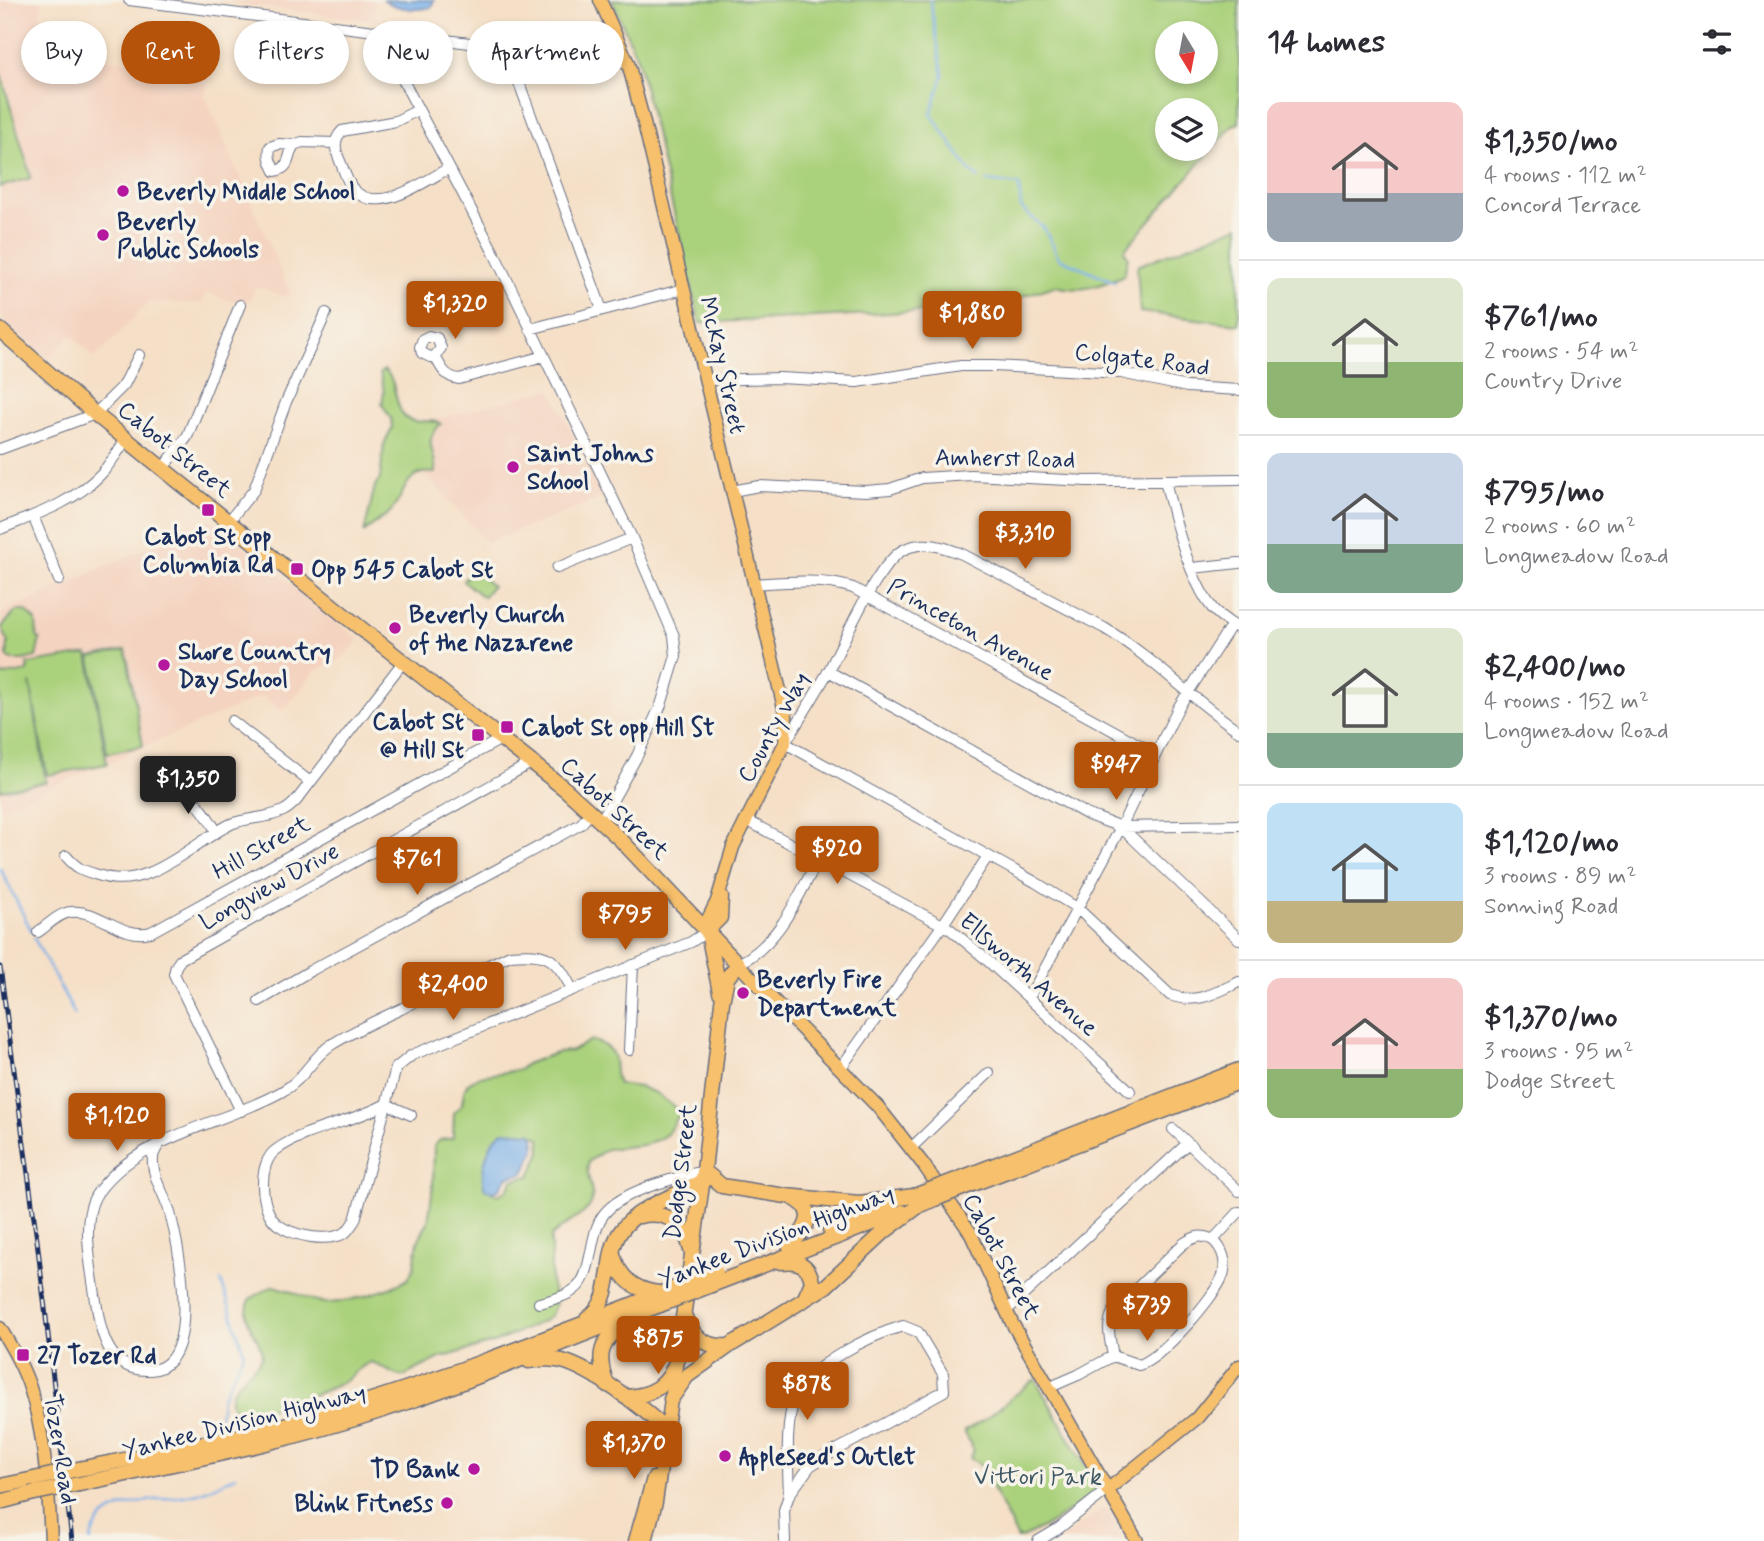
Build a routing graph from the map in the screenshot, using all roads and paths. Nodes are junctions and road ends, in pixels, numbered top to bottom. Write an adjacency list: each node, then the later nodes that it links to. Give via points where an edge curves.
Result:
1 (130, 0): 3 (street)
2 (600, 0): 5 (main road, McKay Street)
3 (363, 30)
4 (624, 62): 5 (street)
5 (628, 63): 12 (main road, McKay Street)
6 (405, 84): 8 (street)
7 (520, 84): 14 (street)
8 (418, 110): 9 (street, via 396,121 342,131); 11 (street)
9 (335, 143): 10 (street); 11 (street, via 347,178 366,199 398,195)
10 (294, 145)
11 (449, 168): 16 (street)
12 (684, 289): 14 (street); 21 (main road, McKay Street)
13 (240, 305): 26 (street, via 187,437)
14 (602, 310): 16 (street)
15 (326, 313): 31 (street, via 254,489)
16 (530, 329): 20 (street)
17 (0, 330): 23 (highway, Cabot Street)
18 (139, 355): 23 (street, via 124,385)
19 (435, 356): 20 (street, via 445,374 459,379)
20 (544, 356): 33 (street)
21 (705, 380): 22 (street, Colgate Road, via 857,382 961,366 993,366 1121,373 1187,387); 29 (main road, McKay Street)
22 (1239, 390)
23 (95, 414): 24 (highway, Cabot Street); 25 (street)
24 (127, 438): 26 (highway, Cabot Street); 30 (street, via 102,473 79,494)
25 (0, 449)
26 (163, 468): 31 (highway, Cabot Street)
27 (1165, 480): 28 (street, Amherst Road); 29 (street, Amherst Road, via 945,475 866,491 759,486); 36 (street)
28 (1239, 480)
29 (732, 491): 38 (main road, McKay Street)
30 (33, 516): 32 (street); 37 (street)
31 (228, 522): 41 (highway, Cabot Street)
32 (0, 529)
33 (632, 538): 35 (street); 52 (street, via 674,636 676,656 661,705 637,756)
34 (1239, 562): 36 (street)
35 (557, 568)
36 (1192, 568): 40 (street, via 1206,600)
37 (59, 580)
38 (753, 584): 39 (street, Princeton Avenue, via 841,584); 47 (main road, McKay Street, via 786,716)
39 (867, 595): 42 (street, County Way); 43 (street, County Way, via 904,549 945,547 1127,642); 48 (street, Princeton Avenue)
40 (1236, 627): 43 (street)
41 (403, 662): 46 (highway, Cabot Street); 50 (street)
42 (828, 671): 47 (street, County Way); 55 (street, via 1088,814)
43 (1188, 693): 45 (street, County Way); 48 (street)
44 (232, 721): 50 (street)
45 (1239, 730)
46 (501, 739): 49 (highway, Cabot Street); 63 (street, Hill Street, via 151,932 136,934 73,911)
47 (785, 743): 53 (main road, County Way); 58 (street)
48 (1156, 754): 55 (street)
49 (531, 763): 52 (highway, Cabot Street); 79 (street, Longview Drive, via 181,959 174,974)
50 (310, 782): 56 (street, via 283,812 233,823)
51 (166, 786): 56 (street, via 178,788 199,804)
52 (596, 817): 62 (highway, Cabot Street); 70 (street)
53 (746, 820): 59 (street, Ellsworth Avenue); 62 (main road, County Way, via 722,882 720,918)
54 (1239, 825): 55 (street)
55 (1121, 827): 60 (street); 64 (street)
56 (217, 832): 57 (street, via 177,860 125,878 108,879 76,868)
57 (66, 856)
58 (988, 856): 60 (street); 61 (street)
59 (818, 859): 61 (street, Ellsworth Avenue); 65 (street, via 780,926 751,958)
60 (1077, 908): 67 (street, via 1170,995 1201,998); 69 (street)
61 (942, 926): 69 (street, Ellsworth Avenue); 73 (street)
62 (708, 931): 65 (highway, Cabot Street); 66 (street); 71 (highway, Dodge Street)
63 (38, 932)
64 (1239, 939)
65 (738, 964): 71 (highway, Dodge Street, via 727,978); 73 (main road, Cabot Street)
66 (633, 965): 68 (street); 72 (street)
67 (1239, 982)
68 (572, 989): 78 (street, via 412,1055 396,1068); 79 (street, via 555,961 545,955 510,955 328,1047 301,1079)
69 (1029, 998): 77 (street, Ellsworth Avenue)
70 (259, 1001)
71 (722, 1002): 85 (highway, Dodge Street)
72 (629, 1050)
73 (840, 1069): 84 (main road, Cabot Street)
74 (1239, 1070): 86 (highway, Yankee Division Highway)
75 (989, 1073): 84 (street)
76 (1239, 1082): 86 (highway, Yankee Division Highway)
77 (1130, 1091)
78 (386, 1104): 78 (street, via 355,1220 345,1233 310,1237 275,1222 262,1182 265,1164 274,1151); 80 (street)
79 (241, 1111): 83 (street)
80 (411, 1115)
81 (1173, 1129): 82 (street)
82 (1188, 1143): 88 (street); 103 (street)
83 (159, 1144): 83 (street, via 146,1149 97,1193 88,1227 101,1335 109,1351 123,1362 157,1371 168,1365 183,1329 179,1259 170,1212 153,1166)
84 (911, 1148): 103 (main road, Cabot Street, via 970,1232)
85 (704, 1176): 87 (highway); 91 (highway, Dodge Street); 93 (highway); 102 (street, via 642,1191 609,1209 596,1226 581,1283)
86 (967, 1181): 90 (highway, Yankee Division Highway, bridge)
87 (731, 1189): 89 (highway); 91 (highway, via 708,1197)
88 (1239, 1191)
89 (786, 1196): 90 (highway, via 859,1203); 95 (highway, via 802,1204 808,1215 803,1233)
90 (917, 1201): 95 (highway, Yankee Division Highway); 98 (highway, Yankee Division Highway); 101 (highway, via 834,1280)
91 (699, 1212): 97 (highway, Dodge Street)
92 (1239, 1212): 94 (street)
93 (635, 1217): 96 (highway, via 617,1237); 97 (highway, via 653,1214 678,1224)
94 (1213, 1240): 109 (street, via 1194,1237 1115,1309 1108,1329); 109 (street, via 1223,1254 1224,1273 1189,1322 1145,1363)
95 (789, 1245): 99 (highway, Yankee Division Highway)
96 (612, 1253): 100 (highway, via 629,1283); 107 (highway, via 600,1307)
97 (692, 1258): 105 (highway, Dodge Street)
98 (763, 1265): 99 (highway, Yankee Division Highway); 101 (highway, via 791,1261 809,1269 812,1282)
99 (715, 1278): 100 (highway, Yankee Division Highway, bridge)
100 (661, 1299): 104 (highway, Yankee Division Highway); 107 (highway, Yankee Division Highway)
101 (804, 1300): 108 (highway)
102 (539, 1303)
103 (1006, 1311): 114 (main road, Cabot Street)
104 (636, 1314): 112 (highway, Yankee Division Highway); 113 (highway, via 610,1335 602,1349)
105 (684, 1315): 108 (highway, via 700,1340); 110 (highway, Dodge Street)
106 (0, 1328): 123 (main road, Tozer Road, via 24,1372 36,1409)
107 (560, 1333): 118 (highway, Yankee Division Highway, via 326,1414)
108 (729, 1346): 116 (highway, via 687,1376)
109 (1112, 1356): 114 (street)
110 (677, 1359): 115 (highway, via 670,1377 658,1388); 116 (main road, Dodge Street)
111 (1239, 1366): 120 (main road, via 1197,1418)
112 (487, 1372): 113 (highway, via 554,1359); 118 (highway, Yankee Division Highway, via 383,1410 277,1441)
113 (607, 1385): 115 (highway)
114 (1048, 1388): 120 (main road, Cabot Street)
115 (625, 1397): 117 (highway)
116 (671, 1399): 117 (main road, Dodge Street)
117 (666, 1430): 124 (main road, Dodge Street); 125 (main road, Dodge Street)
118 (79, 1476): 119 (highway, Yankee Division Highway, bridge); 122 (highway, Yankee Division Highway, bridge)
119 (0, 1486)
120 (1107, 1490): 127 (street); 128 (main road, Cabot Street)
121 (789, 1495): 121 (street, via 787,1451 795,1398 806,1379 840,1354 895,1328 918,1332 943,1374 944,1391 810,1466); 126 (street, via 784,1510)
122 (0, 1501)
123 (51, 1541)
124 (635, 1541)
125 (646, 1541)
126 (785, 1541)
127 (1038, 1541)
128 (1137, 1541)

